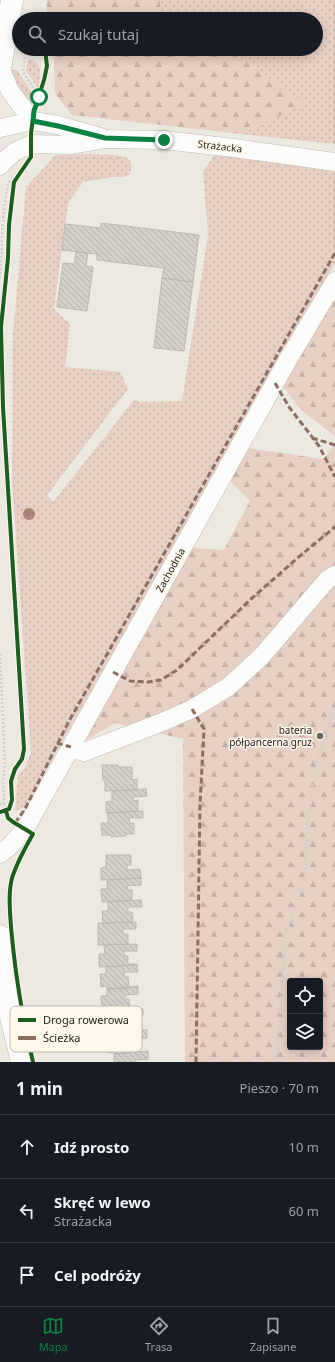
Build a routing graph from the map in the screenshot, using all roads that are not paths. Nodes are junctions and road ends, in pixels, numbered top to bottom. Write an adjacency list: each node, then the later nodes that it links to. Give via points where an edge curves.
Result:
1 (12, 0): 2 (street)
2 (1, 63): 3 (street, via 10,91)
3 (33, 121): 4 (street, Strażacka); 6 (street, Strażacka)
4 (0, 128)
5 (0, 132): 7 (street, Strażacka)
6 (105, 138): 7 (street, Strażacka, via 72,145); 8 (street, Strażacka, via 164,140)
7 (32, 144): 9 (street, Strażacka, via 6,159)
8 (335, 162)
9 (5, 171)
10 (335, 281): 12 (street, Zachodnia, via 282,370)
11 (335, 575): 12 (street, via 327,580 261,657 228,687 192,709 160,723 84,752)
12 (71, 747): 13 (street, Zachodnia, via 25,829)
13 (0, 854)
14 (0, 936): 15 (street)
15 (10, 1010)
16 (20, 1052): 17 (street)
17 (22, 1062)

